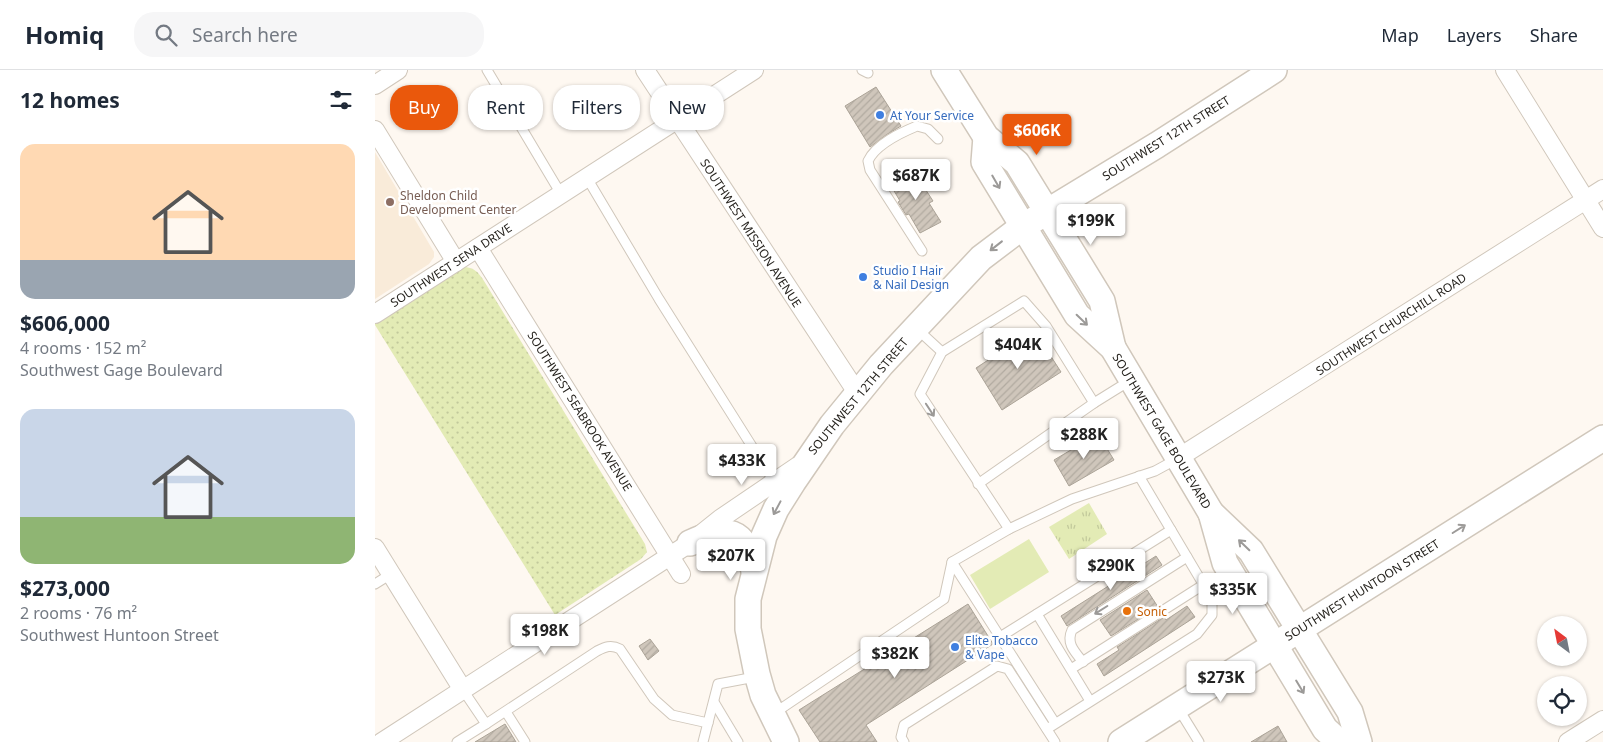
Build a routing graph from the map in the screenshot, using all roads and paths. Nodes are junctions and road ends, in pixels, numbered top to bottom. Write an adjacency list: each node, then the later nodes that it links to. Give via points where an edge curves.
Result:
1 (398, 70): 8 (street)
2 (487, 70): 18 (lane)
3 (645, 70): 9 (street, SOUTHWEST MISSION AVENUE)
4 (753, 70): 10 (street, SOUTHWEST SENA DRIVE)
5 (944, 70): 14 (main road, SOUTHWEST GAGE BOULEVARD)
6 (1274, 70): 20 (main road, SOUTHWEST 12TH STREET)
7 (1505, 70): 19 (street)
8 (375, 85)
9 (655, 85)
10 (724, 89)
11 (375, 130): 25 (street)
12 (661, 130): 16 (street, SOUTHWEST SENA DRIVE)
13 (684, 130): 31 (street, SOUTHWEST MISSION AVENUE)
14 (986, 137): 20 (main road, SOUTHWEST GAGE BOULEVARD, via 1017,163); 21 (main road, SOUTHWEST GAGE BOULEVARD, one-way to 21, via 984,162)
15 (938, 139): 24 (lane, via 927,129 917,126 873,152 868,161 870,170)
16 (587, 178): 18 (street, SOUTHWEST SENA DRIVE); 37 (lane)
17 (1603, 189): 19 (street, SOUTHWEST CHURCHILL ROAD)
18 (561, 194): 23 (street, SOUTHWEST SENA DRIVE)
19 (1586, 200): 22 (street); 35 (street, SOUTHWEST CHURCHILL ROAD)
20 (1047, 211): 21 (main road, SOUTHWEST 12TH STREET); 28 (main road, SOUTHWEST GAGE BOULEVARD, via 1102,301)
21 (1022, 227): 27 (main road, SOUTHWEST 12TH STREET, one-way to 27, via 981,258); 28 (main road, SOUTHWEST GAGE BOULEVARD, one-way to 28, via 1077,315)
22 (1603, 228)
23 (478, 248): 25 (street, SOUTHWEST SENA DRIVE); 43 (street, SOUTHWEST SEABROOK AVENUE)
24 (922, 251)
25 (456, 262): 26 (street, SOUTHWEST SENA DRIVE)
26 (375, 314)
27 (915, 328): 29 (lane); 31 (main road, SOUTHWEST 12TH STREET)
28 (1113, 348): 30 (main road, SOUTHWEST GAGE BOULEVARD)
29 (942, 352): 32 (lane, via 1024,301 1046,326); 38 (lane, one-way to 38, via 919,394)
30 (1131, 379): 32 (lane); 35 (main road, SOUTHWEST GAGE BOULEVARD)
31 (858, 394): 34 (main road, SOUTHWEST 12TH STREET)
32 (1094, 403): 38 (lane)
33 (1603, 438): 52 (main road, SOUTHWEST HUNTOON STREET, one-way to 33)
34 (813, 452): 37 (street, SOUTHWEST 12TH STREET); 46 (main road, one-way to 46, via 776,509)
35 (1178, 458): 36 (lane); 39 (main road, SOUTHWEST GAGE BOULEVARD)
36 (1139, 476): 40 (lane, via 1072,499); 41 (lane)
37 (775, 483): 43 (street, SOUTHWEST 12TH STREET)
38 (978, 484): 40 (lane)
39 (1211, 513): 52 (main road, SOUTHWEST GAGE BOULEVARD, one-way to 39, via 1251,551); 54 (main road, SOUTHWEST GAGE BOULEVARD, via 1225,563)
40 (1009, 529): 45 (lane)
41 (1171, 530): 44 (lane); 51 (lane)
42 (375, 548): 47 (street)
43 (680, 549): 46 (main road, via 709,534 734,535 748,548); 48 (street, SOUTHWEST SEABROOK AVENUE); 58 (street, SOUTHWEST 12TH STREET)
44 (1187, 557): 50 (lane); 55 (lane, one-way to 55, via 1071,630 1070,644)
45 (952, 562): 53 (lane); 68 (lane, via 944,599)
46 (754, 571): 57 (main road, via 748,599 748,629)
47 (391, 574): 49 (lane); 58 (street)
48 (681, 574)
49 (375, 584)
50 (1203, 585): 55 (lane); 59 (lane, via 1212,599 1212,615 1197,634)
51 (1037, 614): 53 (lane); 56 (lane)
52 (1299, 630): 54 (main road, SOUTHWEST HUNTOON STREET); 79 (main road, SOUTHWEST GAGE BOULEVARD, via 1350,712)
53 (999, 637): 65 (lane)
54 (1275, 645): 61 (main road, SOUTHWEST HUNTOON STREET); 78 (main road, SOUTHWEST GAGE BOULEVARD, one-way to 78, via 1325,729)
55 (1083, 662): 56 (lane)
56 (1071, 669): 59 (lane)
57 (758, 677): 60 (lane, via 719,684); 68 (main road)
58 (463, 690): 66 (lane); 70 (street, SOUTHWEST 12TH STREET)
59 (1090, 701): 65 (lane)
60 (714, 702): 64 (lane); 74 (lane)
61 (1177, 707): 69 (lane); 77 (main road, SOUTHWEST HUNTOON STREET)
62 (506, 712): 64 (lane, via 597,651 614,646 620,649 654,700 672,715); 66 (lane); 72 (lane)
63 (1603, 720): 80 (street)
64 (708, 723): 73 (lane)
65 (1055, 723): 67 (lane)
66 (486, 724): 71 (lane)
67 (1047, 728): 75 (lane, via 1009,669 997,666 904,725 901,737); 76 (lane)
68 (782, 731)
69 (1198, 741)
70 (382, 742)
71 (457, 742)
72 (525, 742)
73 (703, 742)
74 (738, 742)
75 (904, 742)
76 (1055, 742)
77 (1121, 742)
78 (1339, 742)
79 (1359, 742)
80 (1568, 742)

